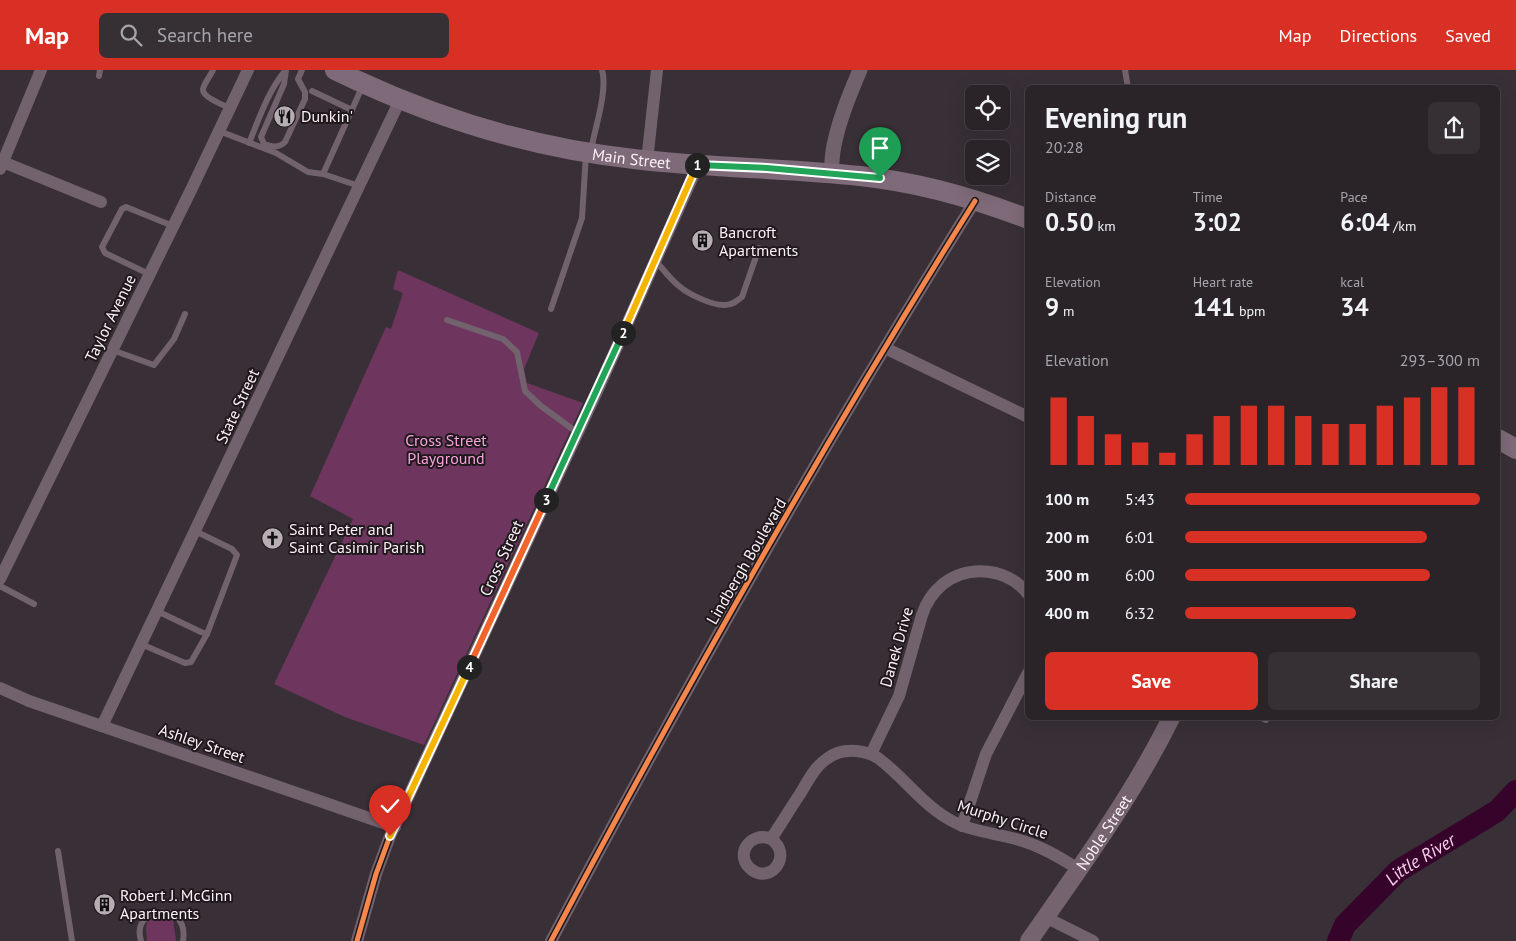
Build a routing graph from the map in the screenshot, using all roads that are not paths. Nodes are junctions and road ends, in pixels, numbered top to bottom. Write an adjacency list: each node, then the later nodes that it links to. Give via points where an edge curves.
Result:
1 (41, 70): 22 (street)
2 (214, 70): 16 (lane, via 203,92)
3 (248, 70): 16 (street, Taylor Avenue)
4 (302, 70): 11 (lane, via 298,75)
5 (335, 70): 12 (main road, Main Street)
6 (602, 70): 20 (lane, via 603,96)
7 (657, 70): 21 (street)
8 (860, 70): 24 (street, via 838,129)
9 (1125, 70): 13 (lane)
10 (284, 73): 11 (lane); 11 (lane, via 281,92 261,137 264,144 274,147 285,142 305,99 306,92); 19 (lane, via 270,94)
11 (299, 82)
12 (363, 84): 15 (main road, Main Street); 17 (lane)
13 (1128, 85)
14 (312, 91): 17 (lane)
15 (400, 100): 20 (main road, Main Street, via 509,136); 26 (street, State Street)
16 (230, 108): 18 (street, Taylor Avenue)
17 (352, 110): 25 (lane)
18 (219, 131): 19 (lane); 30 (street, Taylor Avenue)
19 (249, 143): 25 (lane, via 280,155 308,172)
20 (588, 153): 21 (main road, Main Street); 34 (lane, via 582,218)
21 (647, 161): 23 (main road, Main Street)
22 (2, 165): 28 (street)
23 (698, 165): 24 (main road, Main Street); 32 (street, Cross Street)
24 (831, 173): 27 (main road, Main Street, via 908,183)
25 (323, 174): 26 (lane)
26 (359, 186): 43 (street, State Street)
27 (975, 201): 29 (main road, Main Street); 37 (street, Lindbergh Boulevard)
28 (101, 202)
29 (1025, 218)
30 (173, 226): 33 (street, Taylor Avenue); 33 (lane, via 126,207 102,247 105,253)
31 (759, 248): 32 (lane, via 742,297 726,306 685,291)
32 (655, 260): 40 (street, Cross Street)
33 (149, 274): 38 (street, Taylor Avenue)
34 (551, 309)
35 (185, 314): 38 (lane, via 174,339 154,366)
36 (447, 320): 40 (lane, via 503,339 510,345 517,352 525,391)
37 (885, 348): 39 (street); 66 (street, Lindbergh Boulevard, via 745,586)
38 (112, 350): 44 (street, Taylor Avenue)
39 (1025, 417)
40 (578, 433): 57 (street, Cross Street)
41 (1500, 441): 42 (main road)
42 (1516, 449)
43 (195, 531): 48 (street, State Street); 49 (lane, via 237,555)
44 (0, 578)
45 (0, 586): 47 (lane)
46 (1025, 591): 55 (street, Danek Drive, via 1009,578 981,571 952,578 936,590 925,606 899,696)
47 (34, 604)
48 (157, 611): 49 (lane); 50 (street, State Street)
49 (206, 634): 50 (lane, via 191,662 185,663)
50 (141, 644): 54 (street, State Street)
51 (1025, 679): 56 (street, via 986,754)
52 (0, 688): 54 (street, Ashley Street)
53 (1169, 720): 60 (main road, Noble Street, via 1116,814)
54 (102, 726): 57 (street, Ashley Street)
55 (871, 754): 56 (street, Murphy Circle, via 934,810); 58 (street, via 848,751 829,756 811,775)
56 (962, 826): 60 (street, Murphy Circle, via 1036,846)
57 (394, 827): 65 (street, Cross Street)
58 (771, 839)
59 (58, 851): 62 (lane)
60 (1078, 869): 61 (main road, Noble Street)
61 (1045, 917): 67 (main road, Noble Street); 68 (street)
62 (72, 941)
63 (141, 941): 64 (lane, via 139,931 145,918 166,912 179,919 183,926)
64 (183, 941)
65 (357, 941)
66 (551, 941)
67 (1028, 941)
68 (1093, 941)

